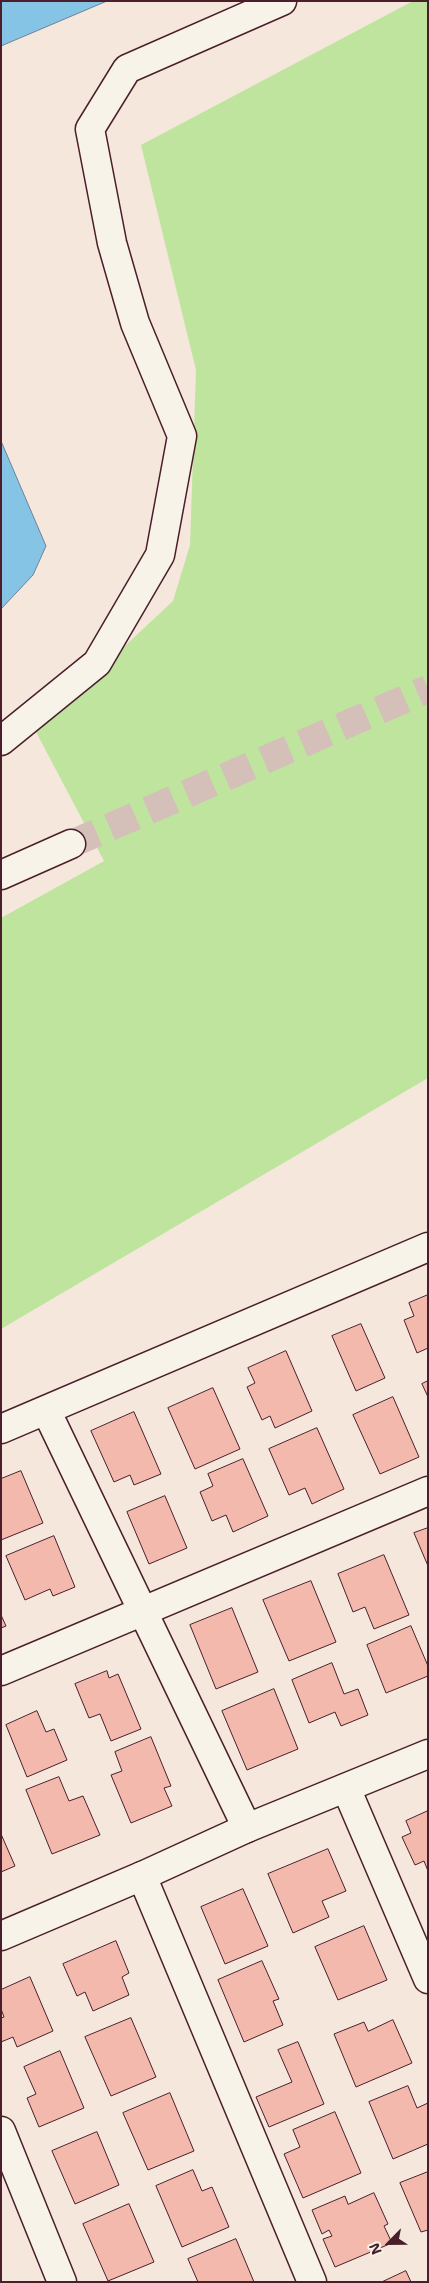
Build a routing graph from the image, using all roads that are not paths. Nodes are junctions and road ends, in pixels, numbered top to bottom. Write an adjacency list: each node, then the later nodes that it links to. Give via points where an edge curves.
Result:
1 (282, 1): 2 (main road, via 127,69 90,129 112,243 135,323 182,436 160,555 97,663)
2 (1, 742)
3 (71, 844): 4 (main road)
4 (1, 876)
5 (428, 1247): 6 (main road)
6 (46, 1410): 7 (main road); 9 (main road)
7 (1, 1429)
8 (428, 1491): 9 (main road)
9 (144, 1610): 10 (main road); 13 (main road)
10 (1, 1671)
11 (428, 1754): 12 (main road)
12 (346, 1788): 13 (main road); 16 (main road)
13 (247, 1828): 14 (main road)
14 (142, 1876): 15 (main road); 19 (main road)
15 (1, 1936)
16 (428, 1979)
17 (1, 2131): 18 (main road)
18 (62, 2282)
19 (312, 2282)

